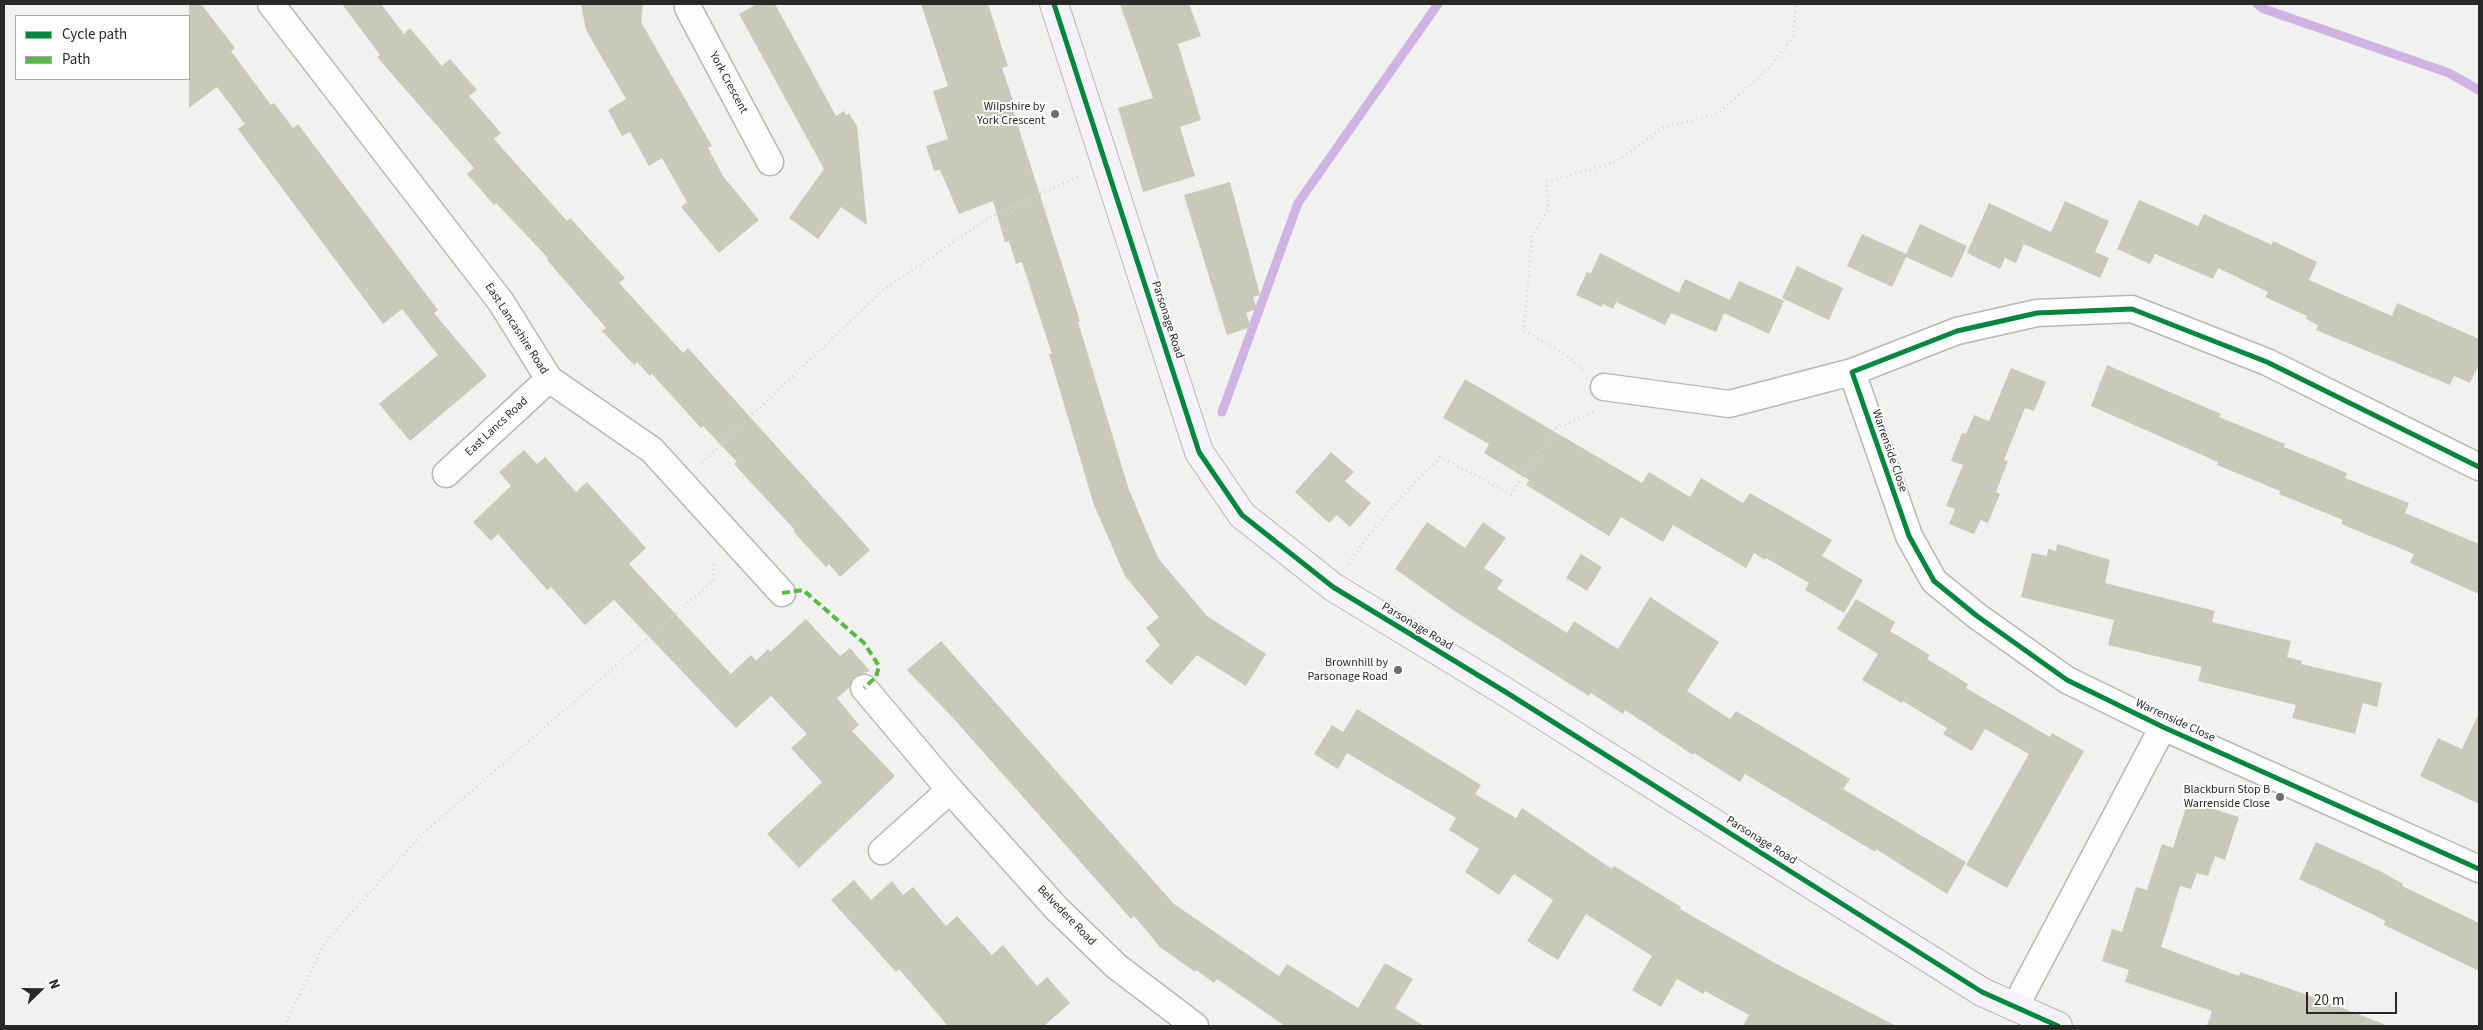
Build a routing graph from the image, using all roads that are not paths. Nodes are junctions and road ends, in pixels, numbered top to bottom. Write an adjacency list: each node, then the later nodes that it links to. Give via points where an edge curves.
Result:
1 (271, 4): 6 (street, East Lancashire Road, via 502,302)
2 (688, 4): 4 (street, York Crescent)
3 (1054, 4): 16 (street, Parsonage Road, via 1199,452 1242,515 1333,587 1982,992)
4 (770, 162)
5 (1852, 372): 7 (street, via 1729,404); 8 (street, via 1957,331 2010,319 2037,313 2132,309 2267,362); 12 (street, Warrenside Close, via 1909,536 1934,581 1976,616 2067,680)
6 (549, 379): 9 (street, East Lancs Road); 10 (street, East Lancashire Road, via 652,450)
7 (1604, 386)
8 (2479, 467)
9 (446, 474)
10 (782, 592)
11 (864, 688): 13 (street, Belvedere Road)
12 (2163, 727): 15 (street, Warrenside Close); 16 (street, Warrenside Close)
13 (950, 790): 14 (street); 17 (street, Belvedere Road, via 1057,909 1116,966)
14 (882, 851)
15 (2479, 868)
16 (2015, 1008): 18 (street, Parsonage Road)
17 (1195, 1026)
18 (2058, 1026)

